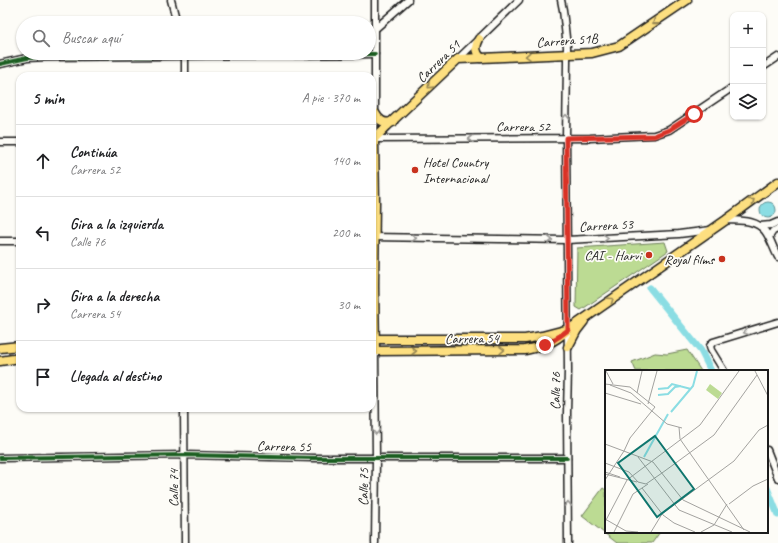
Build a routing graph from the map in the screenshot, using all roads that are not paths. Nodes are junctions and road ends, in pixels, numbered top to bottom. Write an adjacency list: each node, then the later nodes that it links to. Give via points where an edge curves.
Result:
1 (171, 0): 7 (street)
2 (375, 0): 8 (street, Calle 75)
3 (408, 0): 9 (street)
4 (519, 0): 10 (street, Carrera 51)
5 (561, 0): 11 (street, Calle 76)
6 (687, 0): 11 (main road, Carrera 51B, one-way to 11, via 619,46 592,53)
7 (175, 16)
8 (375, 16)
9 (376, 28)
10 (479, 39): 13 (main road, via 476,50); 14 (street, Carrera 51)
11 (567, 54): 13 (main road, Carrera 51B, one-way to 13); 26 (street, Calle 76, one-way to 11)
12 (778, 57): 19 (street)
13 (481, 58): 14 (main road, Carrera 51B)
14 (458, 59): 24 (main road, Carrera 51, one-way to 24)
15 (18, 60): 18 (street)
16 (185, 60): 20 (street)
17 (375, 60): 21 (street, Calle 75)
18 (0, 64)
19 (766, 65)
20 (185, 72)
21 (375, 72)
22 (730, 89): 26 (street, Carrera 52, via 669,130 654,136)
23 (376, 114): 24 (main road, via 384,122)
24 (393, 122): 25 (main road, Carrera 51)
25 (376, 137)
26 (566, 138): 27 (street, Carrera 52, one-way to 27); 38 (street, Calle 76)
27 (376, 140)
28 (0, 142): 29 (street)
29 (16, 142)
30 (778, 182): 31 (main road, Carrera 53, one-way to 30)
31 (726, 220): 33 (street, via 744,221); 35 (main road, Carrera 53)
32 (778, 222): 33 (street)
33 (760, 226): 36 (street)
34 (778, 228): 36 (street)
35 (712, 229): 38 (street, Carrera 53, one-way to 35, via 679,234); 42 (main road, Carrera 54, one-way to 35)
36 (769, 236): 41 (street)
37 (376, 237): 38 (street, Carrera 53, one-way to 38)
38 (567, 240): 44 (street, Calle 76)
39 (0, 241): 40 (street)
40 (16, 241)
41 (778, 257)
42 (589, 315): 44 (main road, Carrera 54); 48 (main road)
43 (778, 322): 54 (street, one-way to 54, via 713,342 710,350)
44 (568, 330): 46 (main road, Carrera 54, via 525,339); 48 (street, Calle 76); 51 (main road, Carrera 54, one-way to 44, via 525,350 550,342)
45 (376, 339): 46 (main road, Carrera 54)
46 (462, 339): 51 (main road)
47 (16, 346): 49 (main road)
48 (568, 347): 61 (street, Calle 76)
49 (0, 348)
50 (376, 351): 51 (main road, Carrera 54, one-way to 51)
51 (463, 351)
52 (16, 359): 53 (main road)
53 (0, 361)
54 (723, 370)
55 (184, 412): 58 (street, Calle 74)
56 (375, 412): 60 (street, Calle 75, one-way to 60)
57 (768, 453): 62 (street)
58 (184, 455): 59 (street, Carrera 55); 60 (street, Carrera 55); 63 (street, Calle 74)
59 (0, 458)
60 (376, 458): 61 (street, Carrera 55); 64 (street, Calle 75)
61 (567, 458): 65 (street, Calle 76, one-way to 61)
62 (778, 478)
63 (185, 543)
64 (375, 543)
65 (568, 543)

